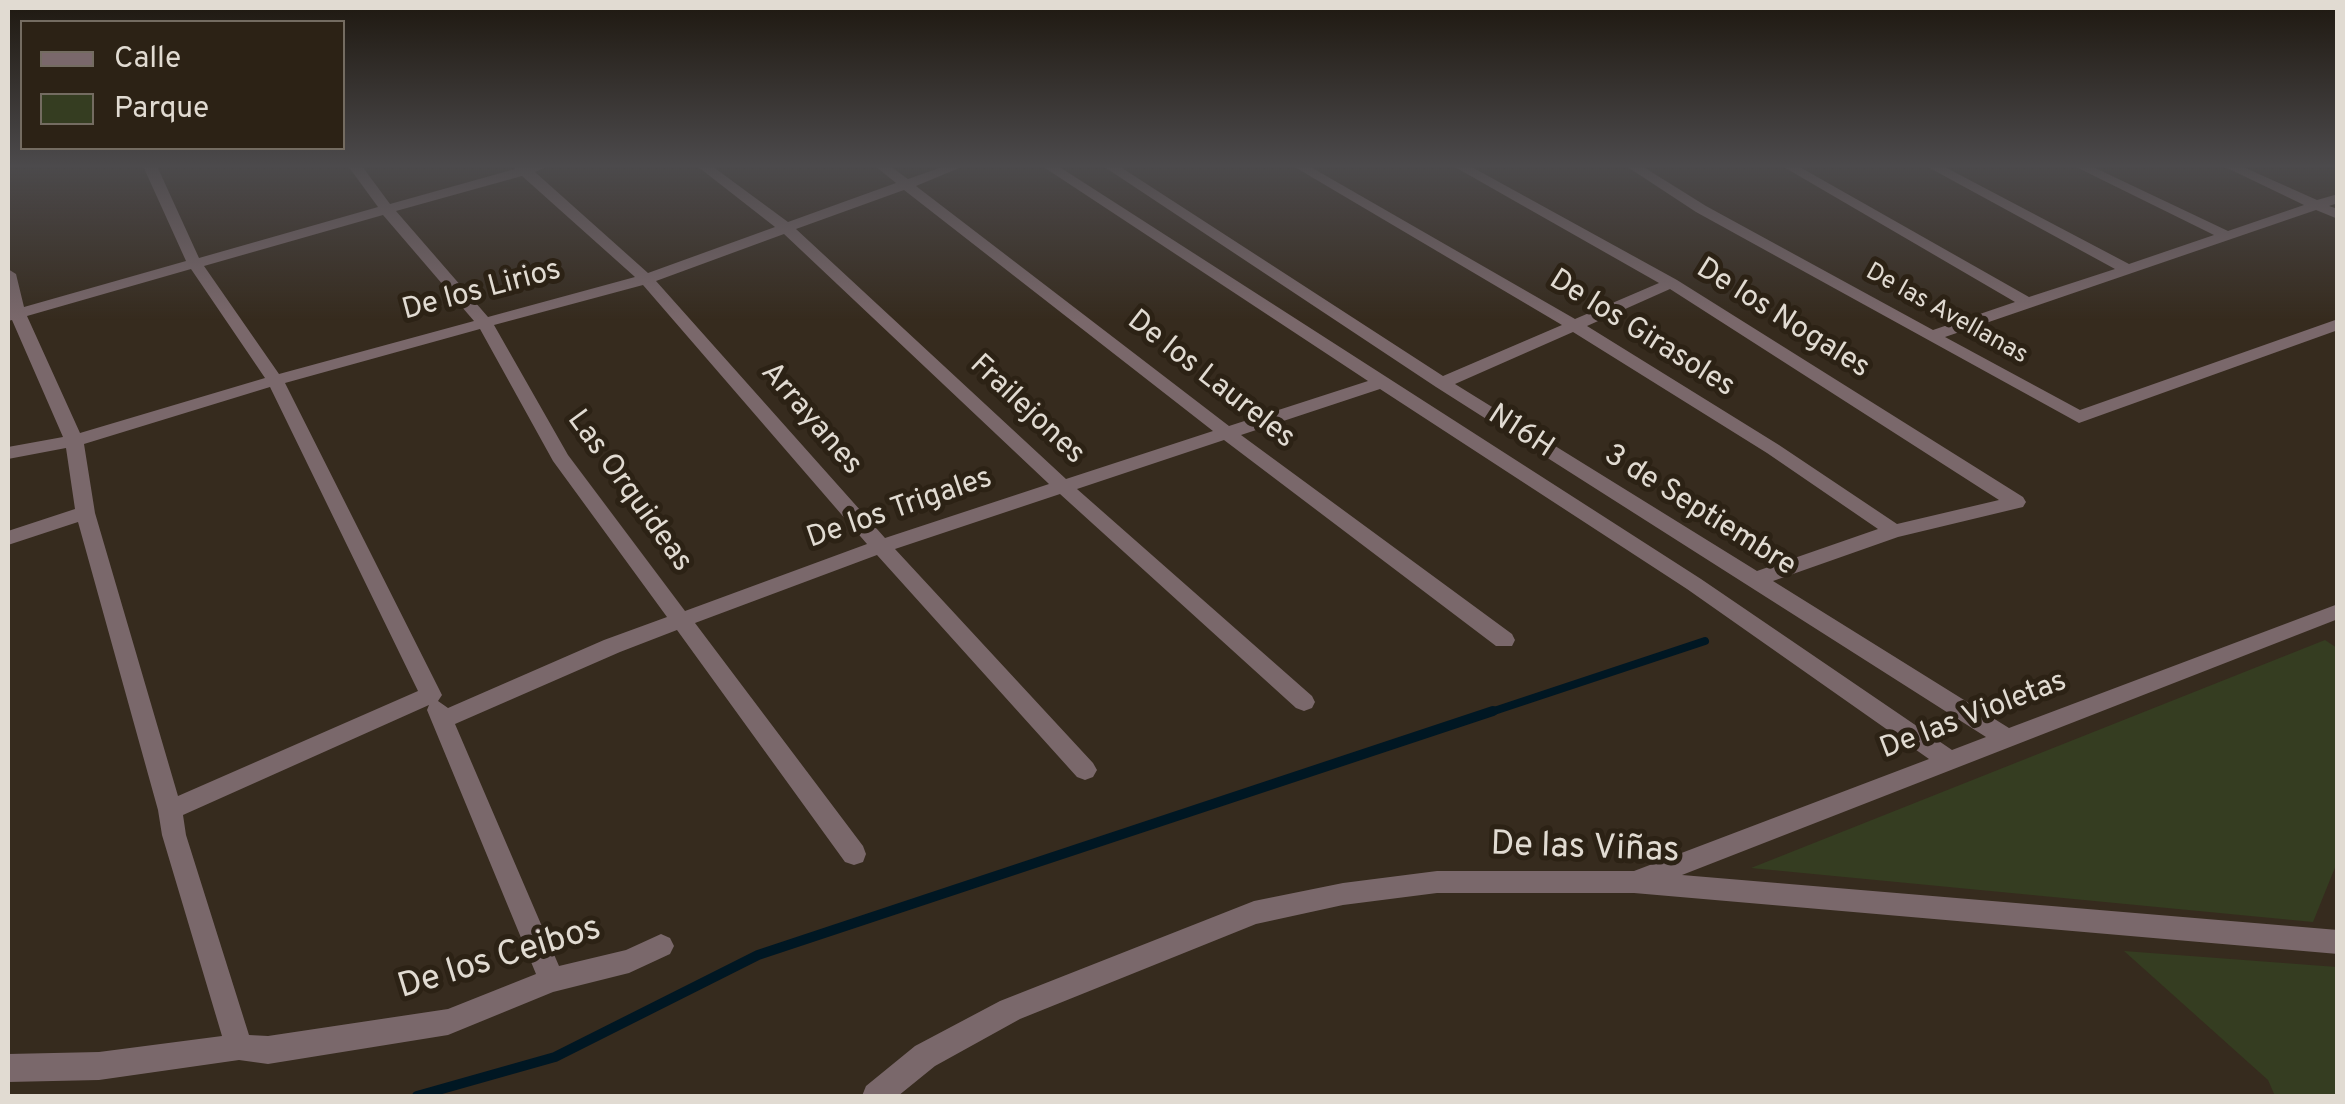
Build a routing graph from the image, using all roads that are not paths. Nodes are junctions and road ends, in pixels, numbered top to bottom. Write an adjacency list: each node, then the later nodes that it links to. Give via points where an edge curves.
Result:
1 (174, 218): 19 (street)
2 (359, 218): 19 (street)
3 (394, 218): 26 (street, Las Orquideas)
4 (577, 218): 22 (street, Arrayanes)
5 (773, 218): 17 (street, Frailejones)
6 (816, 218): 17 (street, De los Lirios)
7 (950, 218): 33 (street, De los Laureles)
8 (1130, 218): 31 (street, N16H)
9 (1189, 218): 32 (street, 3 de Septiembre)
10 (1389, 218): 28 (street, De los Girasoles)
11 (1553, 218): 23 (street, De los Nogales)
12 (1718, 218): 29 (street, De las Avellanas)
13 (1879, 218): 24 (street)
14 (2029, 218): 20 (street)
15 (2188, 218): 18 (street)
16 (2278, 218): 18 (street)
17 (787, 228): 22 (street, De los Lirios); 36 (street, Frailejones)
18 (2224, 235): 20 (street)
19 (194, 261): 25 (street); 30 (street)
20 (2125, 268): 24 (street)
21 (8, 274): 25 (street)
22 (646, 279): 26 (street, De los Lirios); 40 (street, Arrayanes)
23 (1671, 283): 28 (street); 38 (street, De los Nogales, via 2016,502)
24 (2026, 302): 29 (street)
25 (12, 315): 34 (street)
26 (484, 322): 30 (street, De los Lirios); 43 (street, Las Orquideas, via 560,457)
27 (2338, 324): 29 (street, De las Avellanas, via 2079,417)
28 (1574, 325): 32 (street); 38 (street, De los Girasoles)
29 (1930, 336)
30 (275, 380): 34 (street, De los Lirios); 45 (street)
31 (1386, 380): 33 (street, De los Trigales); 49 (street, N16H)
32 (1442, 383): 41 (street, 3 de Septiembre)
33 (1228, 434): 36 (street, De los Trigales); 44 (street, De los Laureles)
34 (74, 442): 35 (street, De los Lirios); 37 (street)
35 (8, 452)
36 (1062, 486): 40 (street, De los Trigales); 46 (street, Frailejones)
37 (84, 513): 39 (street); 51 (street)
38 (1894, 531): 41 (street)
39 (8, 538)
40 (880, 546): 43 (street, De los Trigales); 50 (street, Arrayanes)
41 (1754, 580): 48 (street, 3 de Septiembre)
42 (2338, 611): 48 (street, De las Violetas)
43 (684, 621): 47 (street, De los Trigales); 52 (street, Las Orquideas)
44 (1504, 640)
45 (431, 695): 47 (street); 51 (street)
46 (1304, 702)
47 (443, 720): 56 (street)
48 (2008, 739): 49 (street, De las Violetas)
49 (1951, 762): 53 (street, De las Violetas)
50 (1085, 770)
51 (170, 810): 57 (street)
52 (854, 854)
53 (1634, 882): 54 (street, De las Viñas); 59 (street, De las Viñas, via 1437,882 1254,913 1010,1010 925,1056)
54 (2336, 940)
55 (661, 946): 56 (street, De los Ceibos)
56 (552, 980): 57 (street, De los Ceibos, via 448,1022 303,1046)
57 (239, 1047): 58 (street, De los Ceibos, via 100,1066)
58 (8, 1068)
59 (876, 1096)

